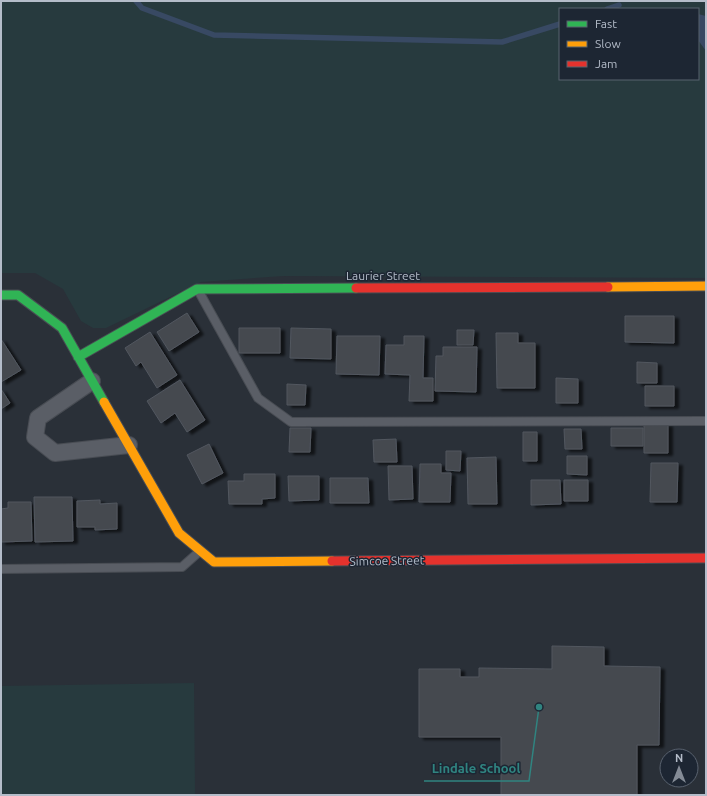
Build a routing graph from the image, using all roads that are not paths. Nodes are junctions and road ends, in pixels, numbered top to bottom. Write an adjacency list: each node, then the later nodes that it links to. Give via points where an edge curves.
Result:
1 (706, 286): 2 (street, Laurier Street)
2 (197, 289): 4 (street, Laurier Street); 6 (lane, via 258,398 290,422)
3 (1, 296): 4 (street, Simcoe Street, via 18,295 62,328)
4 (78, 357): 5 (street, Simcoe Street)
5 (92, 381): 7 (street, Simcoe Street); 7 (street, via 38,418 35,437 55,453)
6 (706, 421)
7 (129, 445): 8 (street, Simcoe Street, via 179,533)
8 (200, 551): 9 (street, Simcoe Street, via 214,562); 10 (lane, via 182,567)
9 (706, 558)
10 (1, 569)

